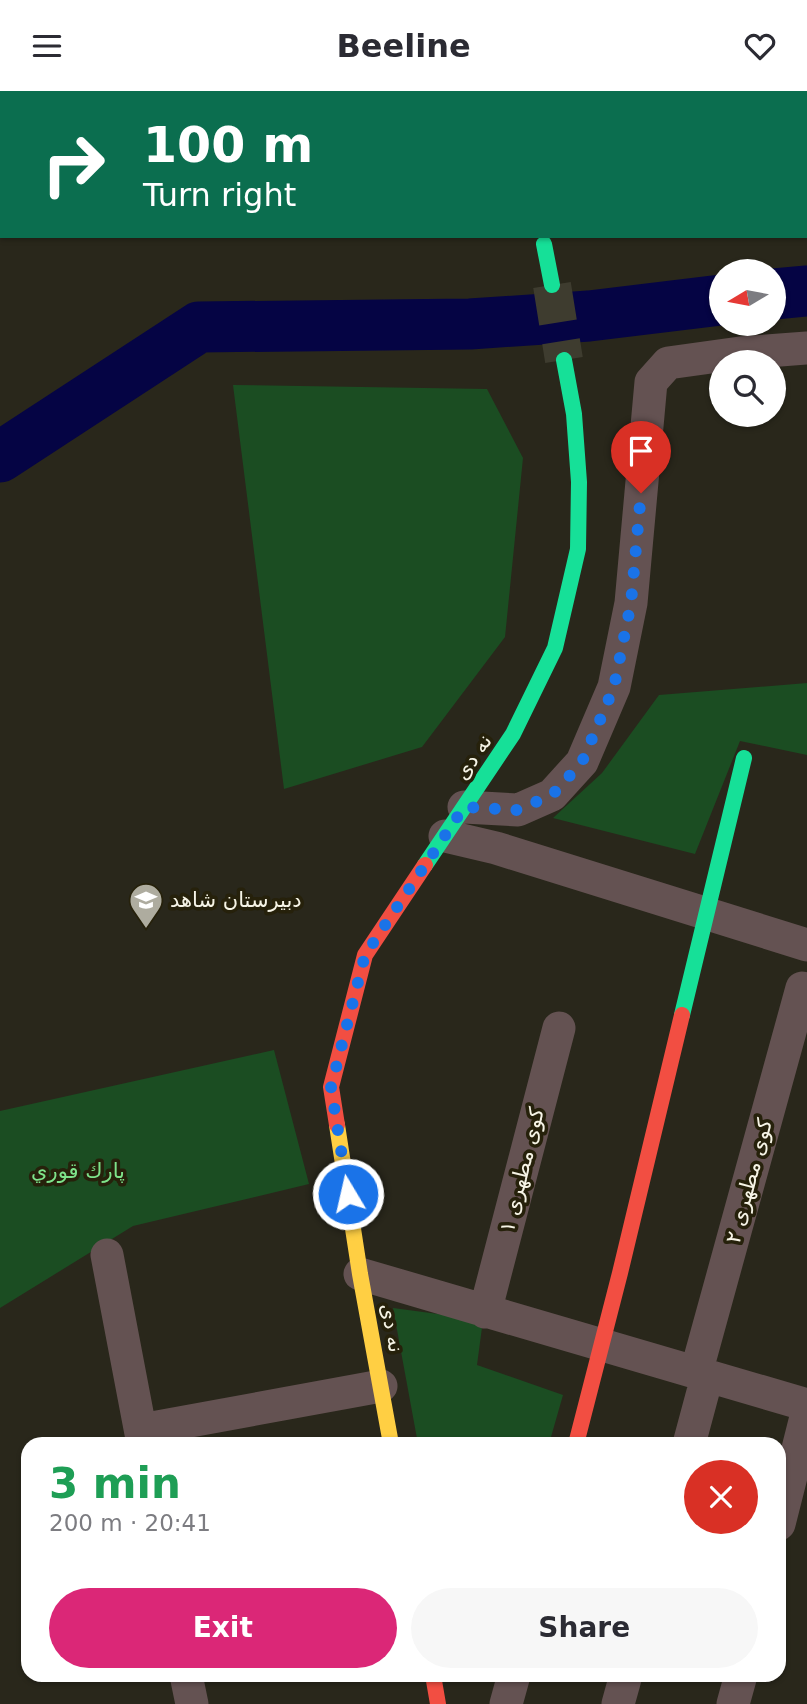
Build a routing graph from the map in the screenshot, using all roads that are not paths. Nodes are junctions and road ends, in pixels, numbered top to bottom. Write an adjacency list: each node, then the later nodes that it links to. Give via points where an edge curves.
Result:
1 (543, 239): 2 (street)
2 (552, 285)
3 (807, 348): 6 (street, via 668,363 651,382 631,603 614,687 582,762 552,795 517,810)
4 (564, 360): 6 (street, نه دی, via 574,414 578,549 555,648 513,734)
5 (744, 758): 8 (street)
6 (464, 807): 7 (street, نه دی)
7 (445, 836): 8 (street); 13 (street, نه دی, via 365,955 331,1087)
8 (705, 913): 9 (street); 15 (street)
9 (807, 945)
10 (802, 988): 16 (street, کوی مطهری ۲)
11 (559, 1028): 14 (street, کوی مطهری ۱)
12 (107, 1255): 20 (street)
13 (360, 1274): 14 (street); 17 (street, نه دی)
14 (485, 1311): 15 (street)
15 (603, 1346): 16 (street); 22 (street)
16 (702, 1375): 18 (street); 23 (street, کوی مطهری ۲)
17 (381, 1386): 20 (street); 21 (street, نه دی)
18 (807, 1405)
19 (807, 1413): 24 (street)
20 (142, 1437)
21 (390, 1437)
22 (578, 1437)
23 (690, 1437)
24 (786, 1496)
25 (187, 1682): 30 (street)
26 (434, 1682): 31 (street)
27 (512, 1682): 32 (street)
28 (624, 1682): 33 (street)
29 (739, 1682): 34 (street)
30 (192, 1704)
31 (438, 1704)
32 (506, 1704)
33 (618, 1704)
34 (733, 1704)

